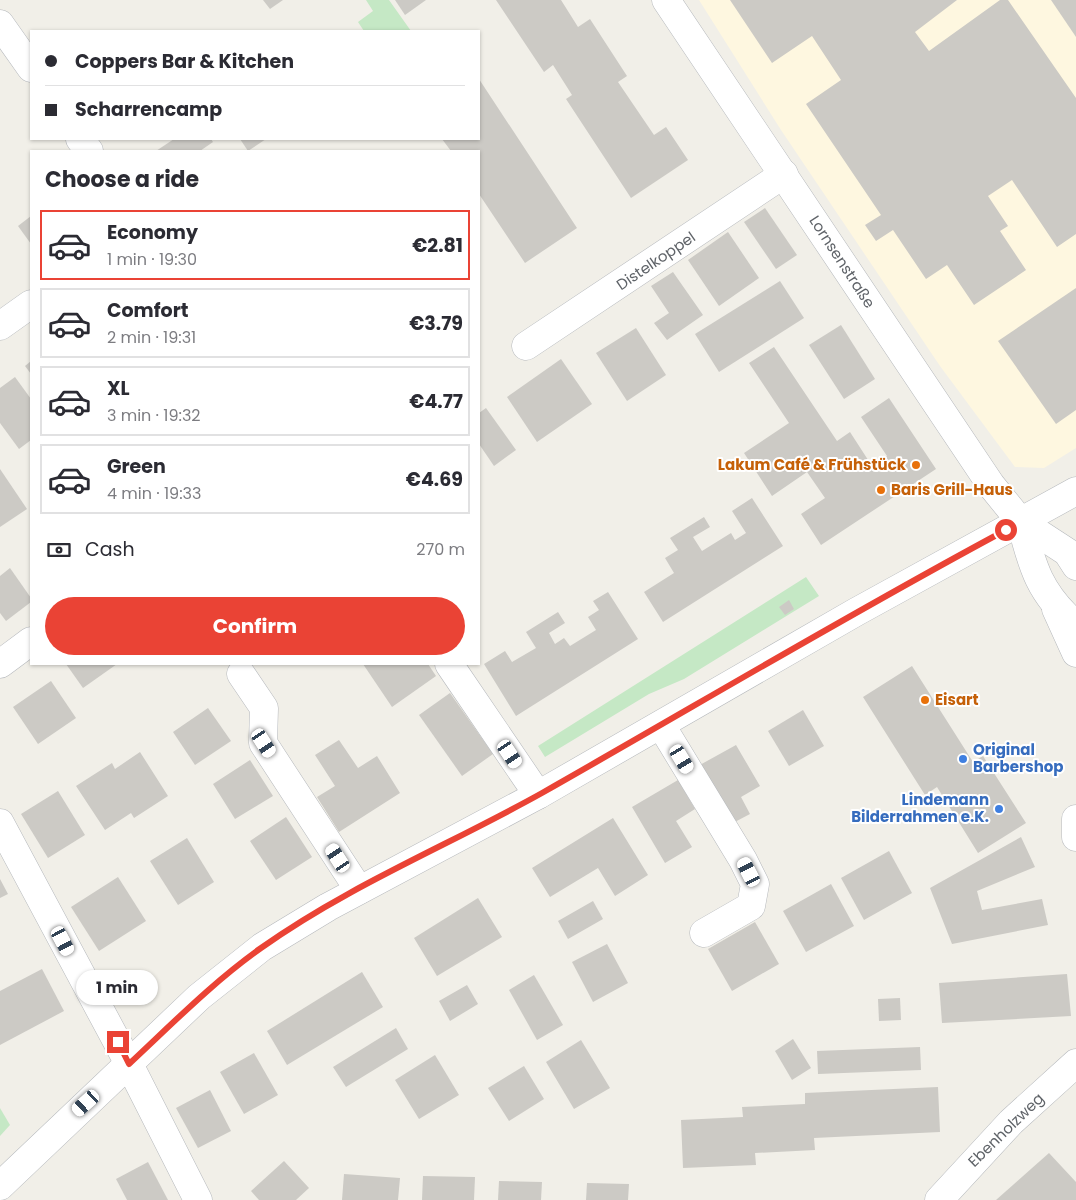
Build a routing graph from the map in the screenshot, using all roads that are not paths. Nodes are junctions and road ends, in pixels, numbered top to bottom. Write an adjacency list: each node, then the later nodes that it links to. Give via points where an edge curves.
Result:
1 (666, 0): 4 (street, Lornsenstraße)
2 (0, 24): 3 (street)
3 (30, 67)
4 (784, 174): 7 (street, Distelkoppel); 9 (street, Lornsenstraße, via 986,478)
5 (30, 305): 6 (street)
6 (0, 326)
7 (526, 346)
8 (1076, 491): 9 (street)
9 (1021, 522): 10 (street, Lornsenstraße, via 1067,552); 11 (street, Lornsenstraße, via 1032,568); 17 (street, via 856,612)
10 (1076, 566)
11 (1066, 616): 13 (street, Lornsenstraße)
12 (30, 642): 14 (street)
13 (1076, 654)
14 (0, 664)
15 (450, 665): 18 (street)
16 (241, 674): 22 (street, via 264,708 264,743)
17 (661, 725): 18 (street); 23 (street, via 755,884 751,906)
18 (538, 795): 22 (street)
19 (1076, 819): 21 (street)
20 (0, 823): 25 (street)
21 (1076, 837)
22 (359, 890): 25 (street, via 262,948 199,997)
23 (704, 933)
24 (1076, 1063): 28 (street, Ebenholzweg, via 1011,1122)
25 (129, 1064): 26 (street); 27 (street)
26 (0, 1186)
27 (198, 1200)
28 (939, 1200)

